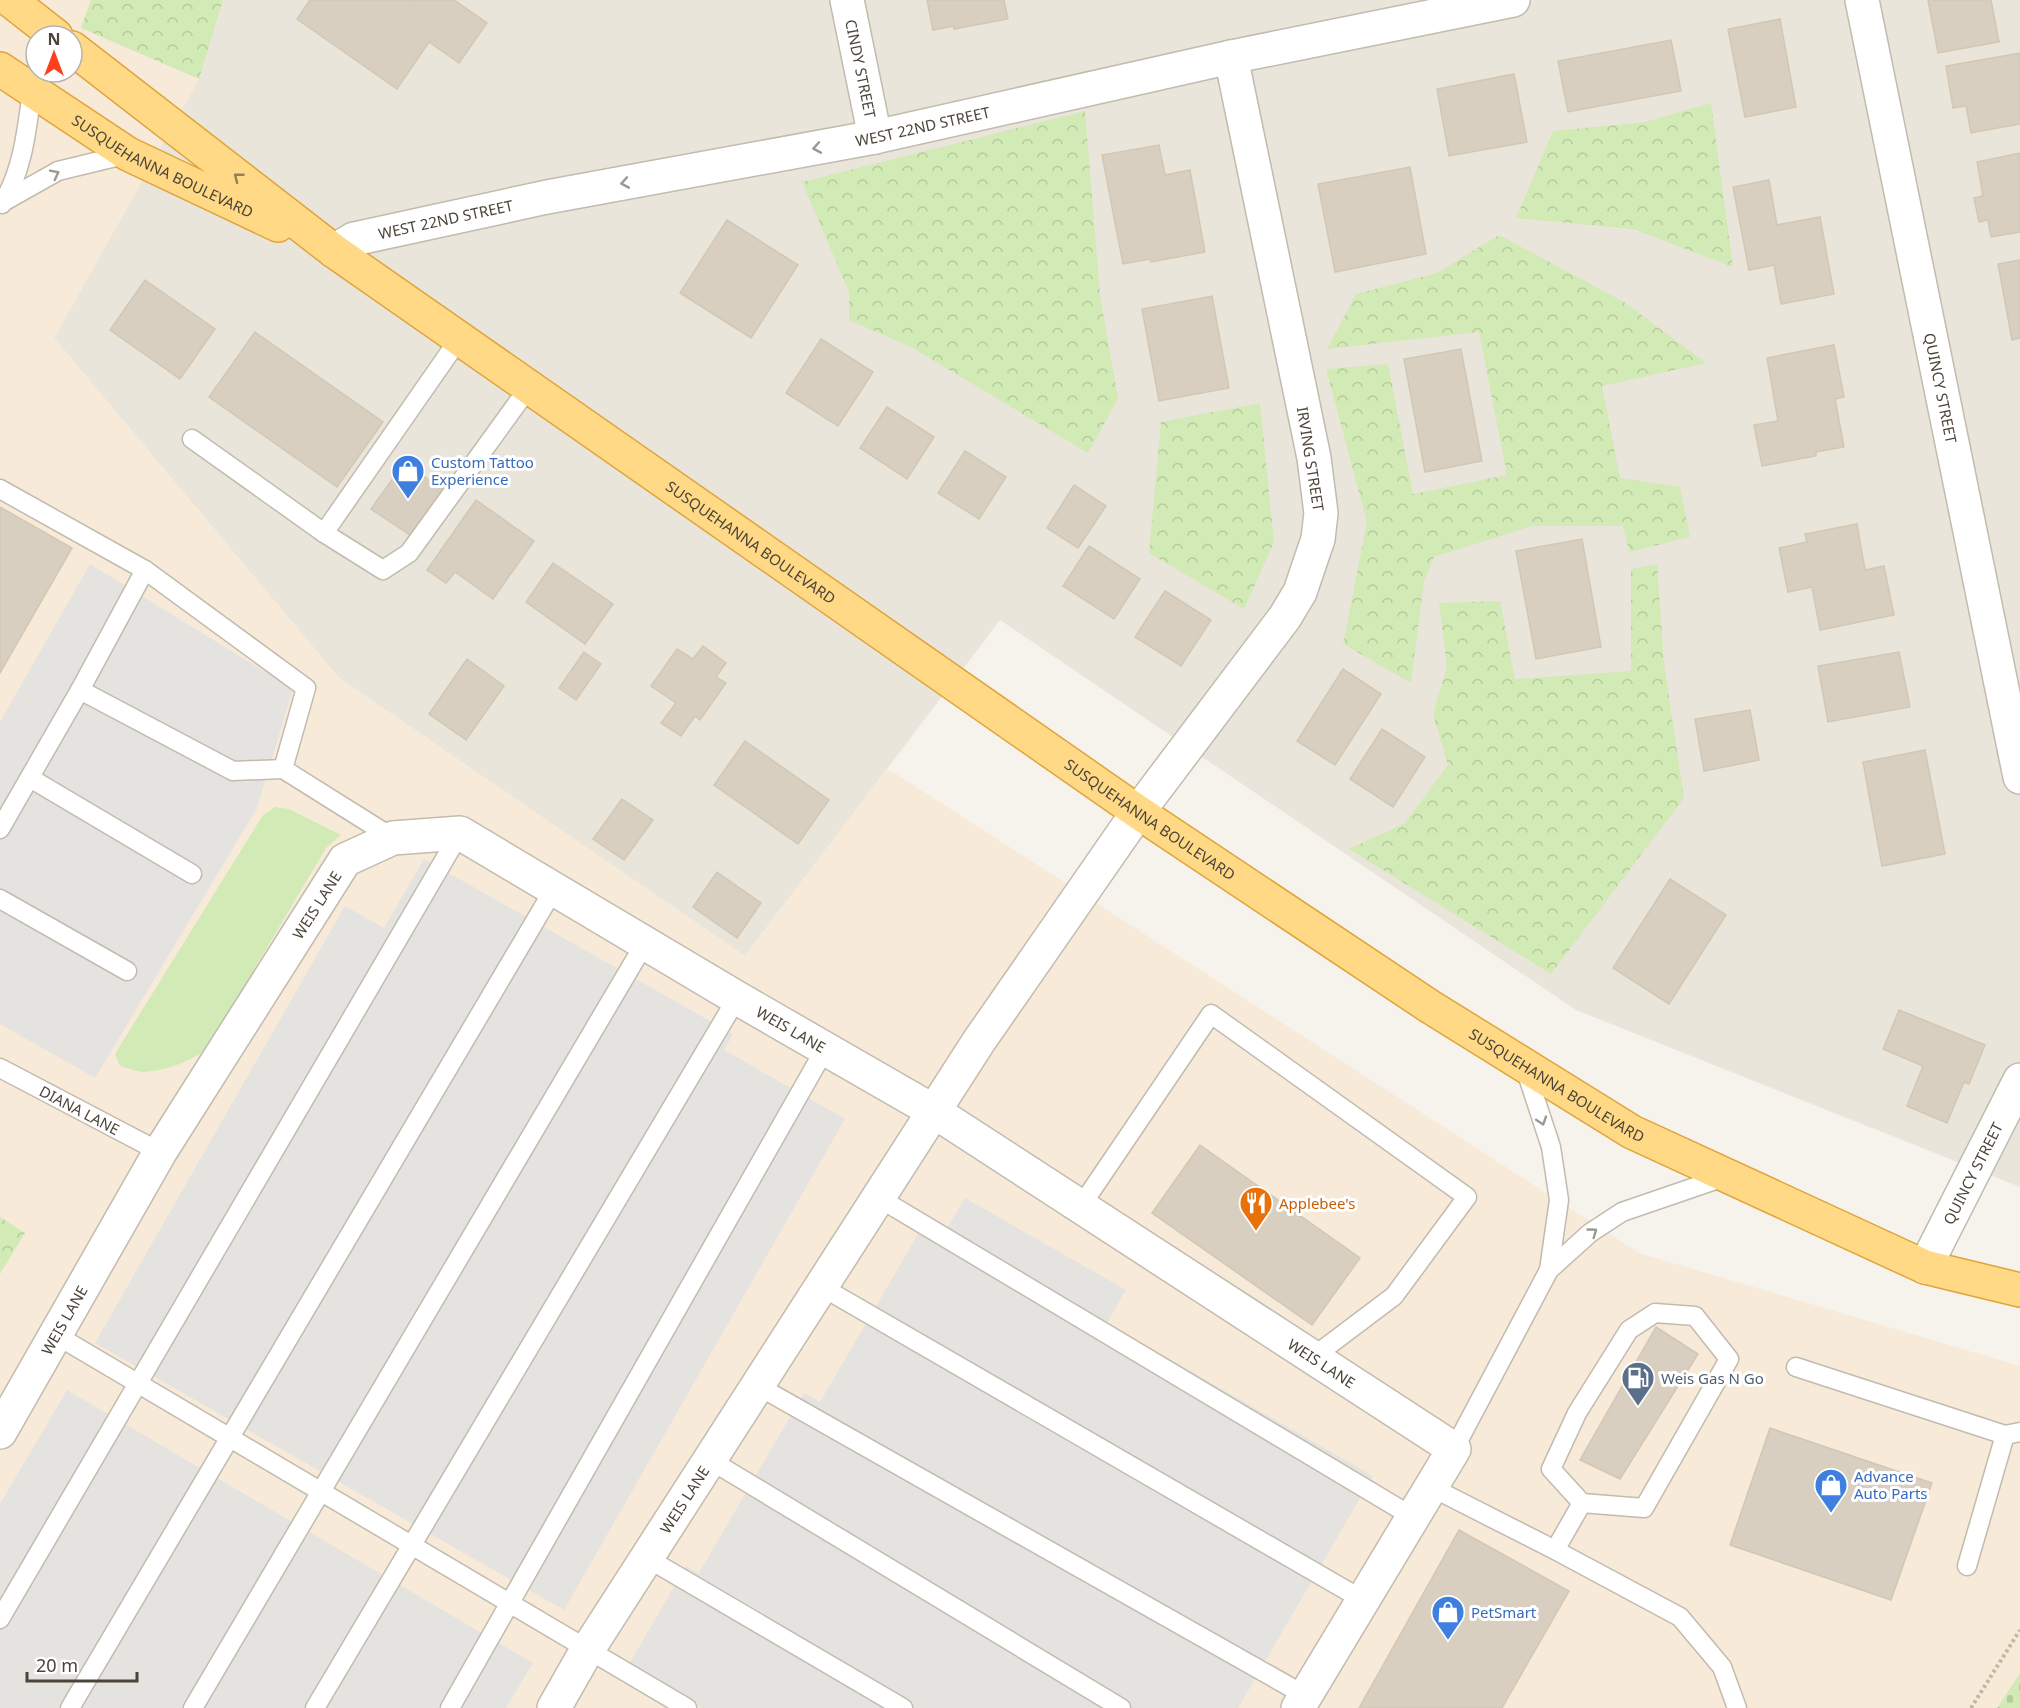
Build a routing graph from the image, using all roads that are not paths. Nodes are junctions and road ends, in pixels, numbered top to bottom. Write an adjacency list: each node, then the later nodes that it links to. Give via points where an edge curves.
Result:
1 (10, 0): 5 (highway)
2 (847, 0): 10 (street, CINDY STREET)
3 (1513, 0): 7 (street, WEST 22ND STREET)
4 (1862, 0): 22 (street, QUINCY STREET)
5 (41, 24)
6 (84, 57): 13 (highway, SUSQUEHANNA BOULEVARD, one-way to 6)
7 (1231, 57): 10 (street, WEST 22ND STREET); 24 (street, IRVING STREET, via 1314,458 1321,513 1318,538 1300,592 1285,617)
8 (0, 69): 9 (highway, SUSQUEHANNA BOULEVARD)
9 (32, 91): 11 (highway, SUSQUEHANNA BOULEVARD); 12 (lane, via 19,164)
10 (875, 137): 13 (street, WEST 22ND STREET, one-way to 13, via 547,197 354,239)
11 (128, 154): 12 (lane, one-way to 11, via 58,171); 13 (highway, SUSQUEHANNA BOULEVARD)
12 (2, 204)
13 (334, 251): 14 (highway, SUSQUEHANNA BOULEVARD)
14 (459, 339): 15 (highway, SUSQUEHANNA BOULEVARD); 18 (lane)
15 (529, 387): 18 (lane, via 409,553 384,570); 24 (highway, SUSQUEHANNA BOULEVARD)
16 (192, 439): 18 (lane)
17 (0, 489): 19 (lane)
18 (324, 533)
19 (145, 570): 20 (lane); 21 (lane, via 306,688)
20 (80, 690): 21 (lane, via 233,771); 23 (lane)
21 (283, 770): 27 (lane)
22 (2020, 777)
23 (30, 778): 25 (lane); 28 (lane)
24 (1138, 812): 35 (highway, SUSQUEHANNA BOULEVARD); 38 (street, WEIS LANE, via 979,1041)
25 (0, 829)
26 (460, 833): 27 (street, WEIS LANE); 29 (street, WEIS LANE); 50 (lane)
27 (393, 838): 39 (street, WEIS LANE, via 345,860)
28 (192, 874)
29 (554, 889): 31 (street, WEIS LANE); 54 (lane)
30 (0, 899): 32 (lane)
31 (645, 943): 33 (street, WEIS LANE); 58 (lane)
32 (127, 971)
33 (737, 998): 34 (street, WEIS LANE); 61 (lane)
34 (825, 1049): 38 (street, WEIS LANE); 66 (lane)
35 (1524, 1065): 40 (highway, SUSQUEHANNA BOULEVARD, via 1632,1132); 44 (lane, one-way to 44, via 1551,1147 1559,1200)
36 (0, 1068): 39 (lane, DIANA LANE)
37 (2020, 1080): 43 (street, QUINCY STREET)
38 (935, 1112): 41 (street, WEIS LANE); 42 (street, WEIS LANE)
39 (160, 1152): 47 (street, WEIS LANE)
40 (1727, 1176): 43 (highway, SUSQUEHANNA BOULEVARD); 44 (lane, one-way to 40, via 1590,1233 1622,1212)
41 (879, 1198): 45 (street, WEIS LANE); 60 (lane)
42 (1081, 1206): 48 (street, WEIS LANE); 48 (lane, via 1211,1014 1467,1197 1394,1296)
43 (1925, 1267): 46 (highway, SUSQUEHANNA BOULEVARD)
44 (1549, 1270): 55 (lane)
45 (822, 1287): 51 (street, WEIS LANE); 65 (lane)
46 (2020, 1290)
47 (56, 1335): 50 (lane); 52 (street, WEIS LANE)
48 (1313, 1357): 55 (street, WEIS LANE)
49 (1796, 1367): 53 (lane)
50 (138, 1383): 54 (lane); 67 (lane)
51 (758, 1386): 56 (street, WEIS LANE); 70 (lane)
52 (0, 1432)
53 (2013, 1434): 64 (lane)
54 (230, 1437): 58 (lane); 71 (lane)
55 (1454, 1449): 57 (street)
56 (710, 1460): 63 (street, WEIS LANE); 78 (lane)
57 (1431, 1487): 60 (street); 62 (lane)
58 (321, 1491): 61 (lane); 72 (lane)
59 (1582, 1503): 59 (lane, via 1644,1508 1729,1359 1695,1316 1655,1313 1629,1330 1577,1413 1551,1469); 62 (lane)
60 (1413, 1517): 65 (street)
61 (412, 1545): 66 (lane); 73 (lane)
62 (1555, 1550): 79 (lane, via 1680,1617 1722,1667)
63 (647, 1558): 68 (street, WEIS LANE); 77 (lane)
64 (1967, 1566)
65 (1363, 1600): 70 (street)
66 (510, 1603): 68 (lane); 74 (lane)
67 (0, 1619)
68 (589, 1649): 69 (lane); 75 (street, WEIS LANE)
69 (662, 1702): 76 (lane)
70 (1302, 1702)
71 (70, 1708)
72 (193, 1708)
73 (315, 1708)
74 (450, 1708)
75 (554, 1708)
76 (687, 1708)
77 (903, 1708)
78 (1121, 1708)
79 (1737, 1708)

